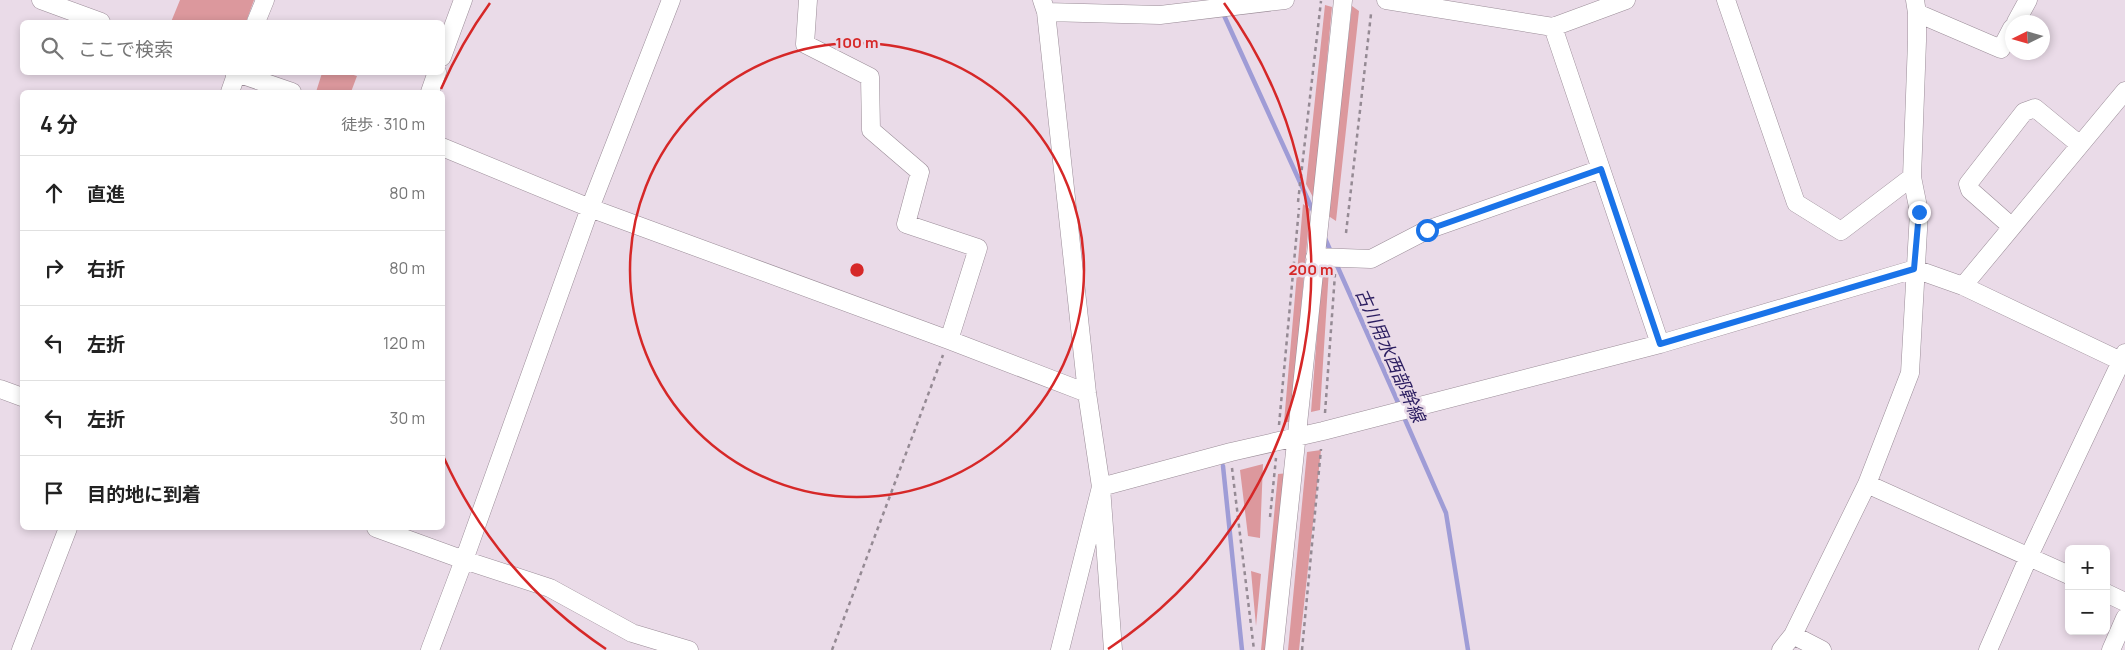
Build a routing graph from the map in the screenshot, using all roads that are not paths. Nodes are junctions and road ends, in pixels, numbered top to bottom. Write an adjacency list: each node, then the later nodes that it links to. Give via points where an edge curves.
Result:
1 (265, 0): 16 (street)
2 (463, 0): 19 (street)
3 (670, 0): 31 (street)
4 (808, 0): 36 (street, via 804,44 870,77 871,130 920,172 906,224 978,248)
5 (1285, 0): 12 (street, via 1160,15)
6 (1343, 0): 33 (street)
7 (1386, 0): 17 (street)
8 (1626, 0): 17 (street)
9 (1726, 0): 30 (street, via 1796,203 1840,231)
10 (2028, 0): 14 (street)
11 (52, 2): 15 (street)
12 (1044, 6): 40 (street)
13 (1916, 7): 18 (street, via 2001,49); 30 (street)
14 (2020, 15)
15 (96, 20)
16 (257, 20)
17 (1553, 26): 29 (street)
18 (2005, 41)
19 (445, 49)
20 (235, 75): 23 (street)
21 (242, 75): 24 (street)
22 (436, 75): 25 (street)
23 (231, 90)
24 (286, 90)
25 (431, 90)
26 (2125, 91): 27 (street)
27 (2080, 144): 32 (street); 32 (street, via 2035,108 2024,112 1968,184 1970,190)
28 (445, 148): 31 (street)
29 (1601, 169): 33 (street, via 1427,230 1370,259); 37 (street)
30 (1912, 177): 34 (street, via 1919,212)
31 (590, 208): 36 (street); 48 (street)
32 (2012, 227): 35 (street)
33 (1315, 257): 42 (street)
34 (1914, 269): 35 (street); 37 (street); 43 (street, via 1910,373)
35 (1963, 286): 38 (street)
36 (949, 340): 40 (street)
37 (1660, 344): 42 (street)
38 (2124, 359): 47 (street)
39 (0, 389): 41 (street)
40 (1087, 393): 44 (street)
41 (20, 396)
42 (1296, 438): 44 (street); 59 (street)
43 (1867, 484): 47 (street); 53 (street)
44 (1101, 487): 57 (street); 58 (street)
45 (67, 530): 54 (street)
46 (382, 530): 48 (street)
47 (2029, 556): 49 (street); 62 (street)
48 (464, 560): 55 (street); 56 (street, via 550,588 632,633)
49 (2065, 573)
50 (2110, 595): 51 (street)
51 (2125, 602)
52 (2125, 618): 63 (street)
53 (1793, 635): 60 (street); 61 (street)
54 (21, 650)
55 (430, 650)
56 (688, 650)
57 (1060, 650)
58 (1113, 650)
59 (1274, 650)
60 (1781, 650)
61 (1822, 650)
62 (1988, 650)
63 (2110, 650)

